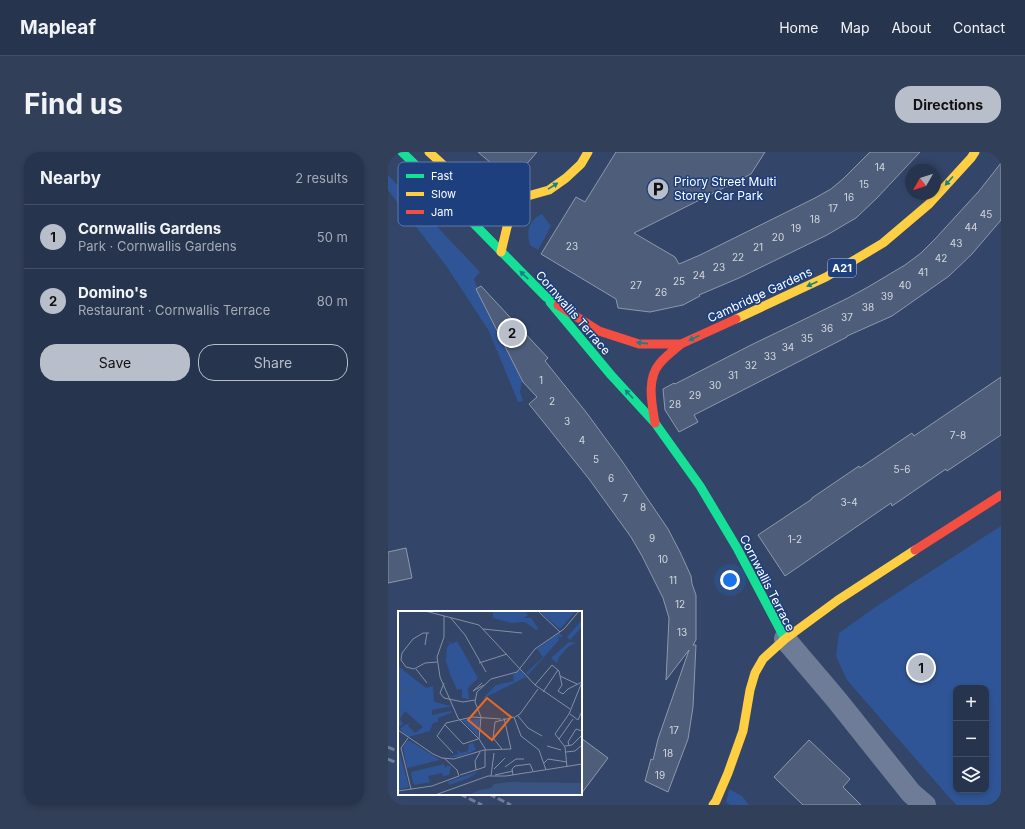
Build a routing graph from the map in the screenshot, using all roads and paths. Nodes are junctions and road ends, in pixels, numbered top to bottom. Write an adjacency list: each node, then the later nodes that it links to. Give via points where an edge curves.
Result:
1 (402, 152): 5 (main road, Cornwallis Terrace / A21)
2 (430, 152): 6 (main road)
3 (588, 152): 7 (main road, one-way to 3, via 549,190 566,178 581,164)
4 (975, 152): 12 (main road, Cambridge Gardens / A21, one-way to 12, via 929,204 883,243 826,277)
5 (412, 162)
6 (440, 162)
7 (530, 195)
8 (476, 226): 10 (main road, Cornwallis Terrace / A21)
9 (507, 226): 10 (main road)
10 (501, 252): 11 (main road, Cornwallis Terrace / A21, one-way to 10)
11 (546, 297): 12 (main road, Cambridge Gardens / A21, one-way to 11, via 639,344 599,331); 13 (main road, Cornwallis Terrace, one-way to 11, via 606,370)
12 (681, 344): 13 (main road, Cornwallis Terrace, via 658,365 652,379 651,402)
13 (655, 423): 15 (main road, Cornwallis Terrace, via 700,486 737,548)
14 (1001, 495): 15 (main road, via 838,600)
15 (785, 639): 16 (main road, Cornwallis Terrace, via 763,659 755,673 743,731); 17 (street, via 911,793)
16 (713, 805)
17 (925, 805)

